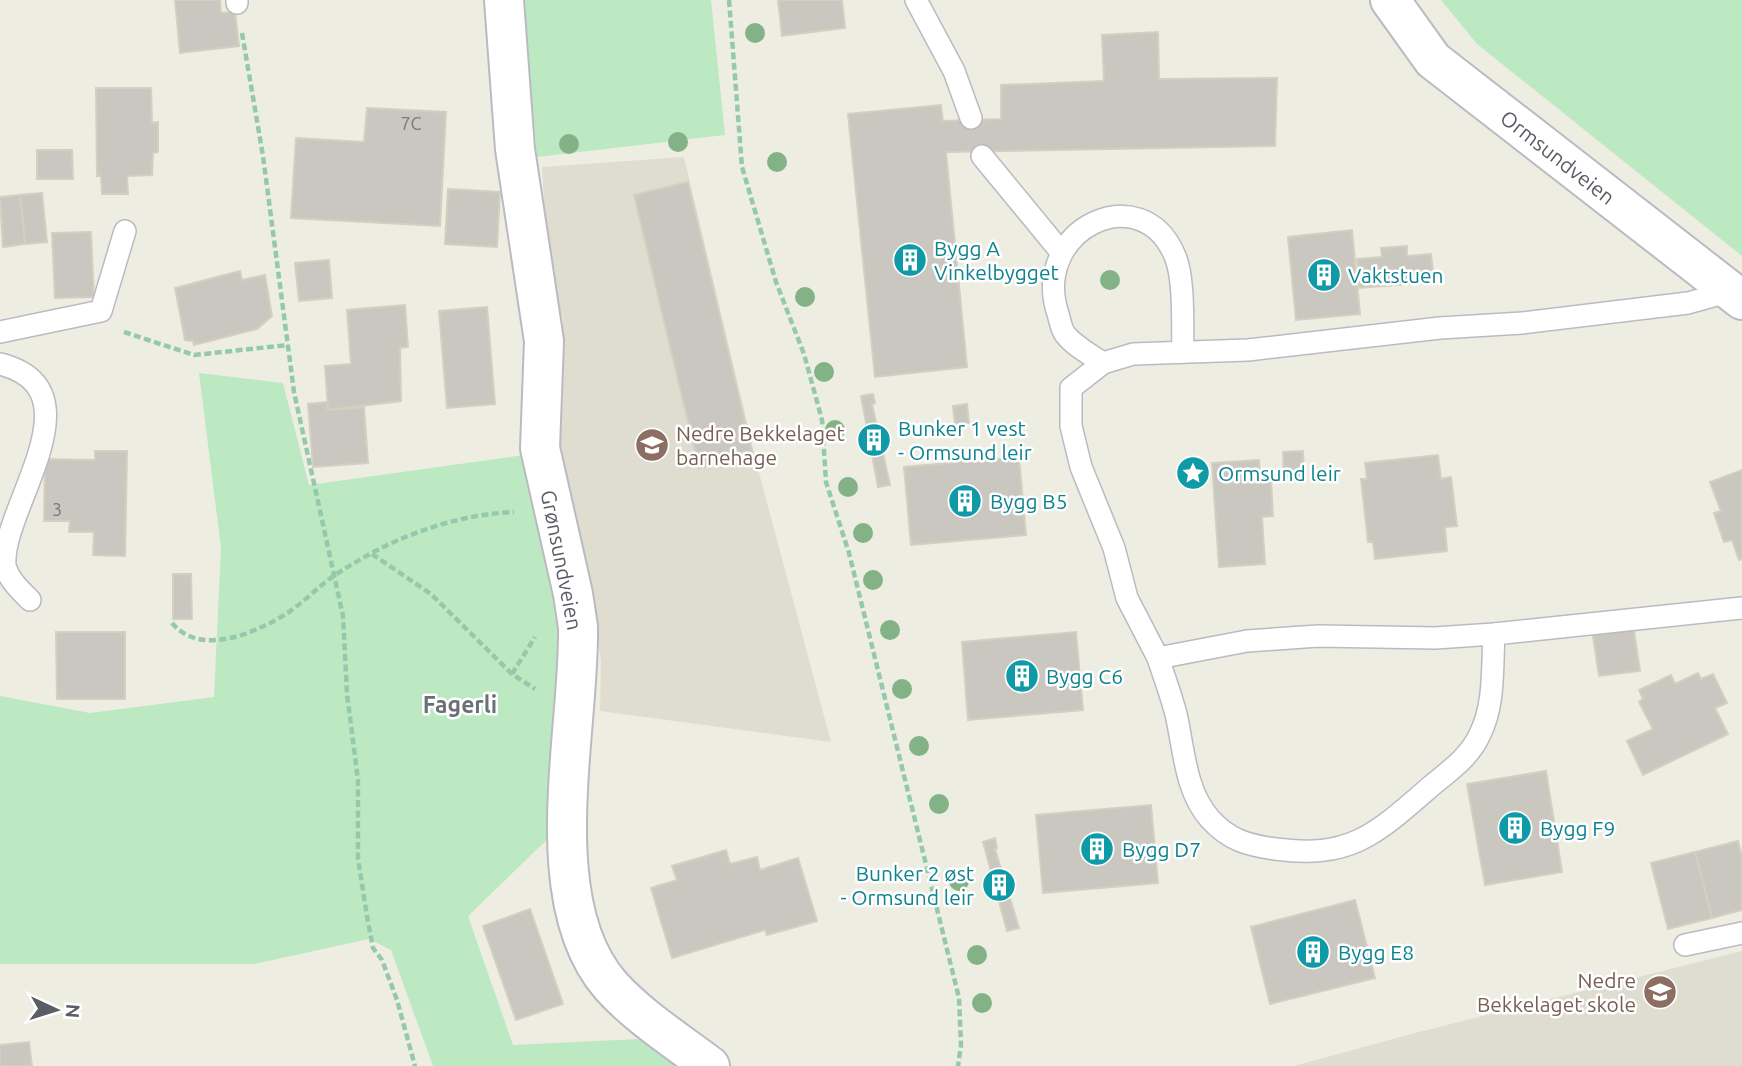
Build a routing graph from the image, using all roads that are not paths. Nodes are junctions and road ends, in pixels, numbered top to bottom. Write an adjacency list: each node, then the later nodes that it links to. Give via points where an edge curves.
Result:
1 (504, 0): 19 (street, Grønsundveien, via 516,160 544,341 540,448 578,627 566,834 573,896 588,946 610,985)
2 (916, 0): 4 (lane, via 954,71)
3 (1390, 0): 8 (street, Ormsundveien, via 1433,60)
4 (971, 118)
5 (982, 156): 7 (lane)
6 (125, 231): 9 (lane, via 101,311)
7 (1061, 252): 10 (lane, via 1082,231 1107,217 1141,220 1157,228 1176,257); 11 (lane, via 1052,289 1064,333)
8 (1737, 295): 10 (lane, via 1522,323 1248,350)
9 (0, 332)
10 (1183, 352): 11 (lane, via 1133,354)
11 (1103, 363): 16 (lane, via 1071,388 1071,426 1128,598)
12 (0, 364): 13 (lane, via 17,368 30,378 43,413 33,460 2,542 12,581)
13 (30, 600)
14 (1742, 608): 15 (lane)
15 (1494, 634): 16 (lane, via 1259,640); 16 (lane, via 1490,703 1481,733 1467,755 1361,841 1309,853 1246,845 1227,836 1208,817 1192,792 1175,710)
16 (1158, 658)
17 (1742, 933): 18 (lane)
18 (1685, 945)
19 (710, 1066)

